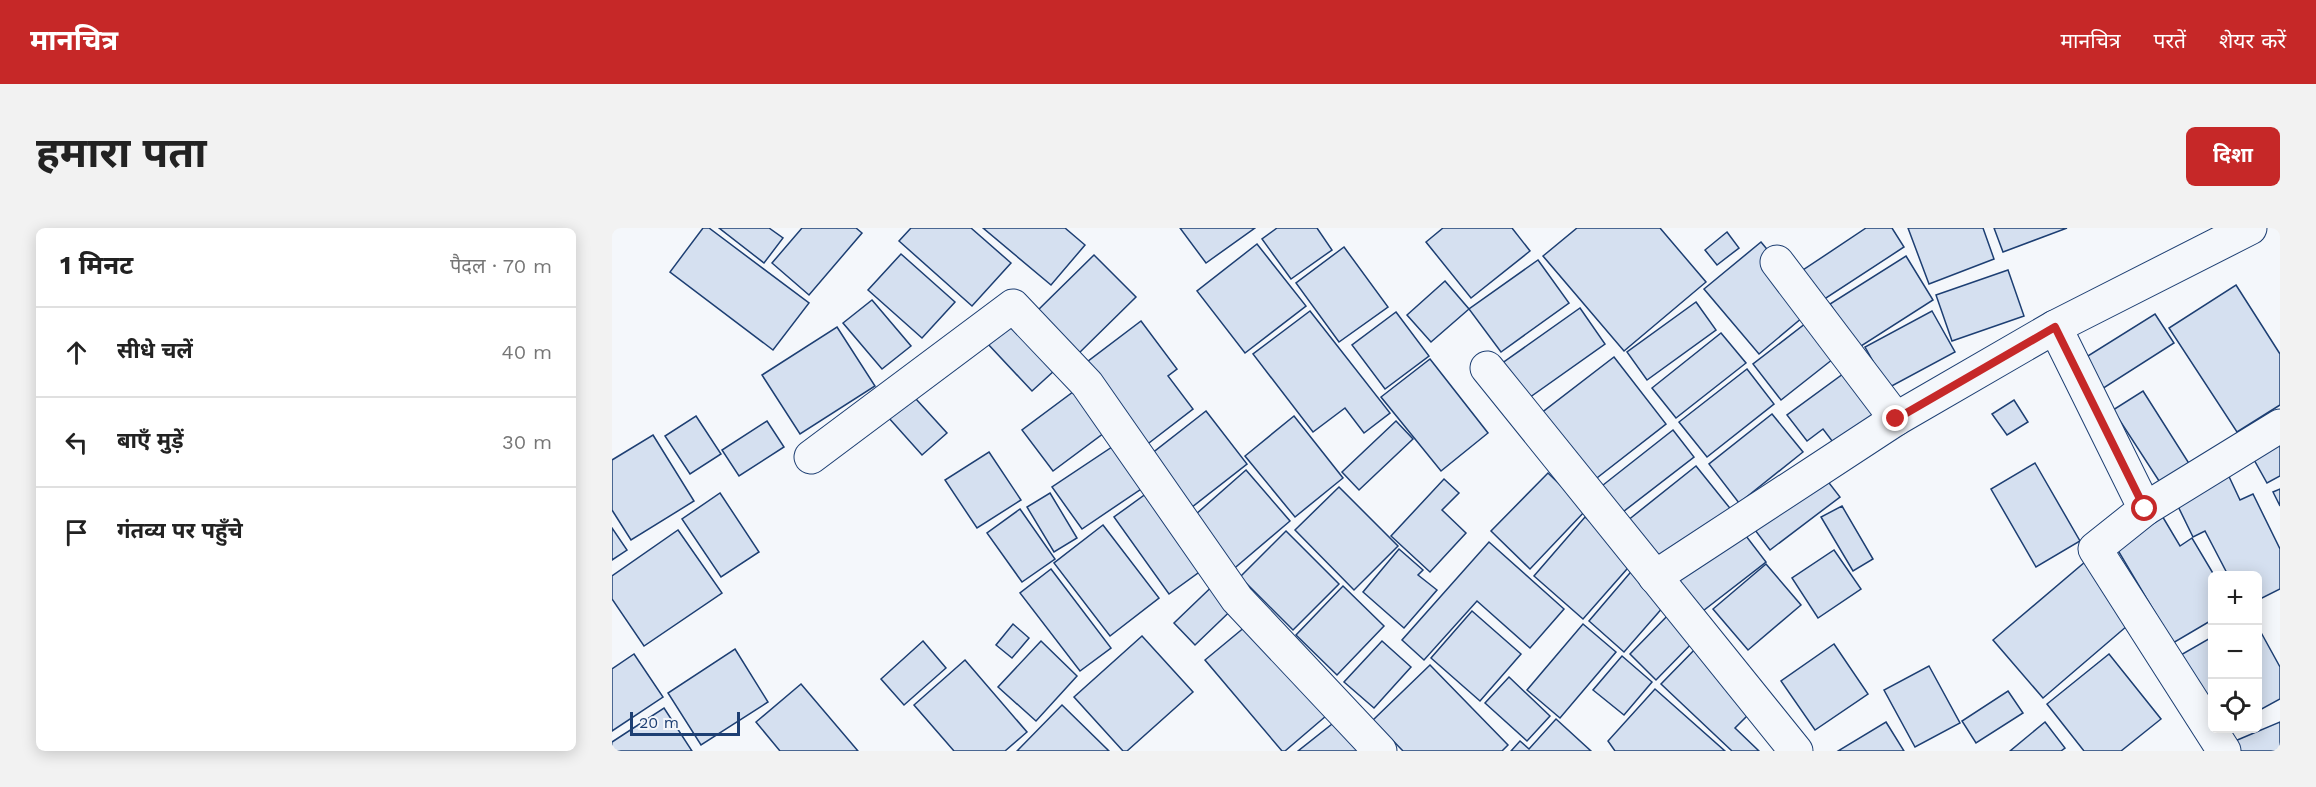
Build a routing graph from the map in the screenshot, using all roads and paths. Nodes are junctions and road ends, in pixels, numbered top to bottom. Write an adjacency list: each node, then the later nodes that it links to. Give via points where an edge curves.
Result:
1 (2250, 228): 3 (street)
2 (1777, 262): 5 (street)
3 (2055, 327): 5 (street); 8 (street)
4 (1486, 368): 9 (street)
5 (1896, 419): 9 (street)
6 (2280, 426): 8 (street)
7 (811, 457): 10 (street, via 1013,306 1087,384 1237,599)
8 (2145, 509): 12 (street, via 2095,549)
9 (1655, 577): 11 (street)
10 (1380, 751)
11 (1796, 751)
12 (2224, 751)

